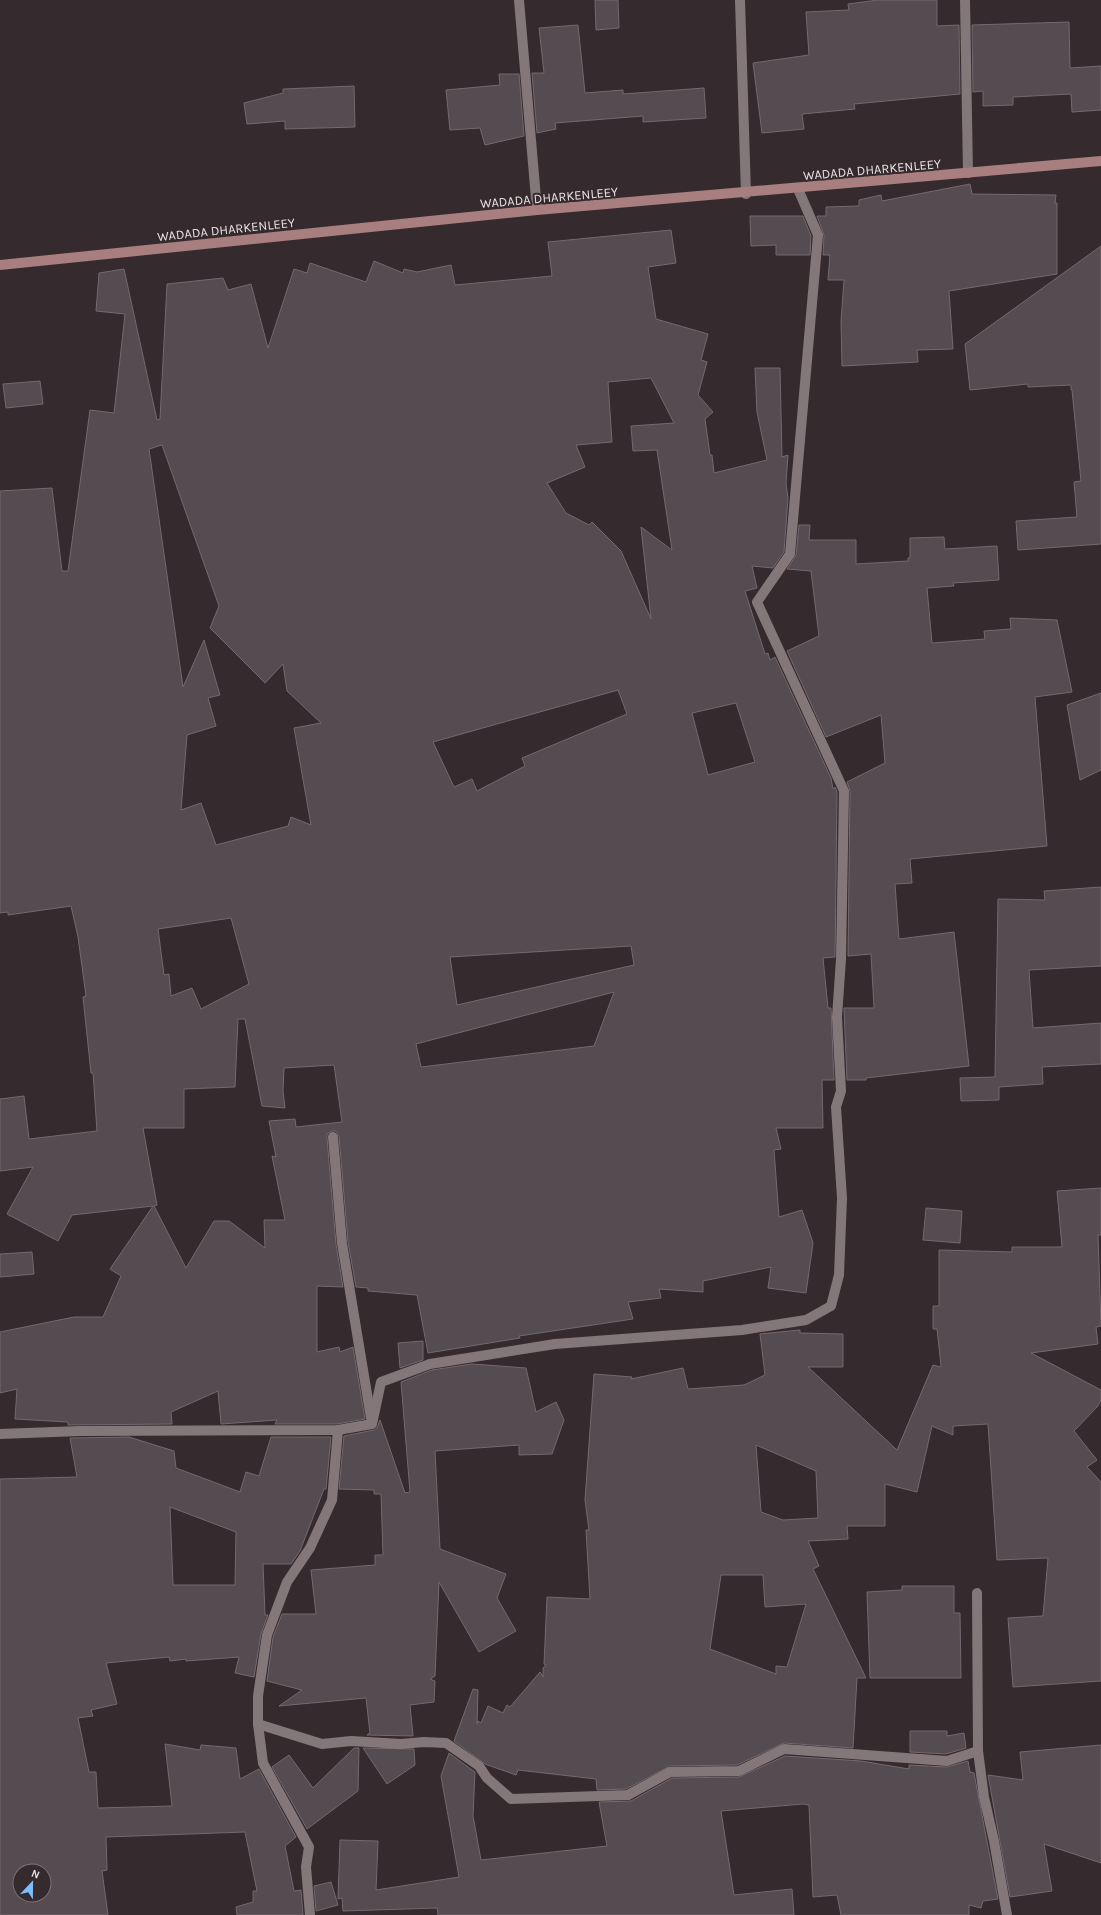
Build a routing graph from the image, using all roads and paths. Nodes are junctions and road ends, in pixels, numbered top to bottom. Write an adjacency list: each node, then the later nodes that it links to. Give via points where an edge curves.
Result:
1 (519, 0): 8 (street)
2 (740, 0): 7 (street)
3 (965, 0): 5 (street)
4 (1101, 161): 5 (main road, WADADA DHARKENLEEY)
5 (968, 173): 6 (main road, WADADA DHARKENLEEY)
6 (798, 189): 7 (main road, WADADA DHARKENLEEY); 11 (street, via 818,235 790,554 757,602 844,791 841,959 837,1016 841,1091 836,1108 842,1198 839,1275 831,1306 806,1320 742,1330 555,1344 430,1364 381,1382)
7 (746, 194): 8 (main road, WADADA DHARKENLEEY)
8 (537, 210): 9 (main road, WADADA DHARKENLEEY)
9 (0, 265)
10 (333, 1137): 11 (street, via 342,1243)
11 (372, 1424): 12 (street)
12 (338, 1430): 13 (street); 15 (street, via 332,1500 310,1548 287,1582 267,1635 258,1696)
13 (0, 1434)
14 (977, 1593): 16 (street)
15 (258, 1724): 16 (street, via 322,1744 351,1740 401,1744 446,1743 479,1766 486,1778 510,1799 628,1795 670,1772 739,1771 784,1749 947,1761); 17 (street, via 263,1764 309,1847 306,1867)
16 (978, 1751): 18 (street, via 984,1797)
17 (310, 1915)
18 (1007, 1915)

